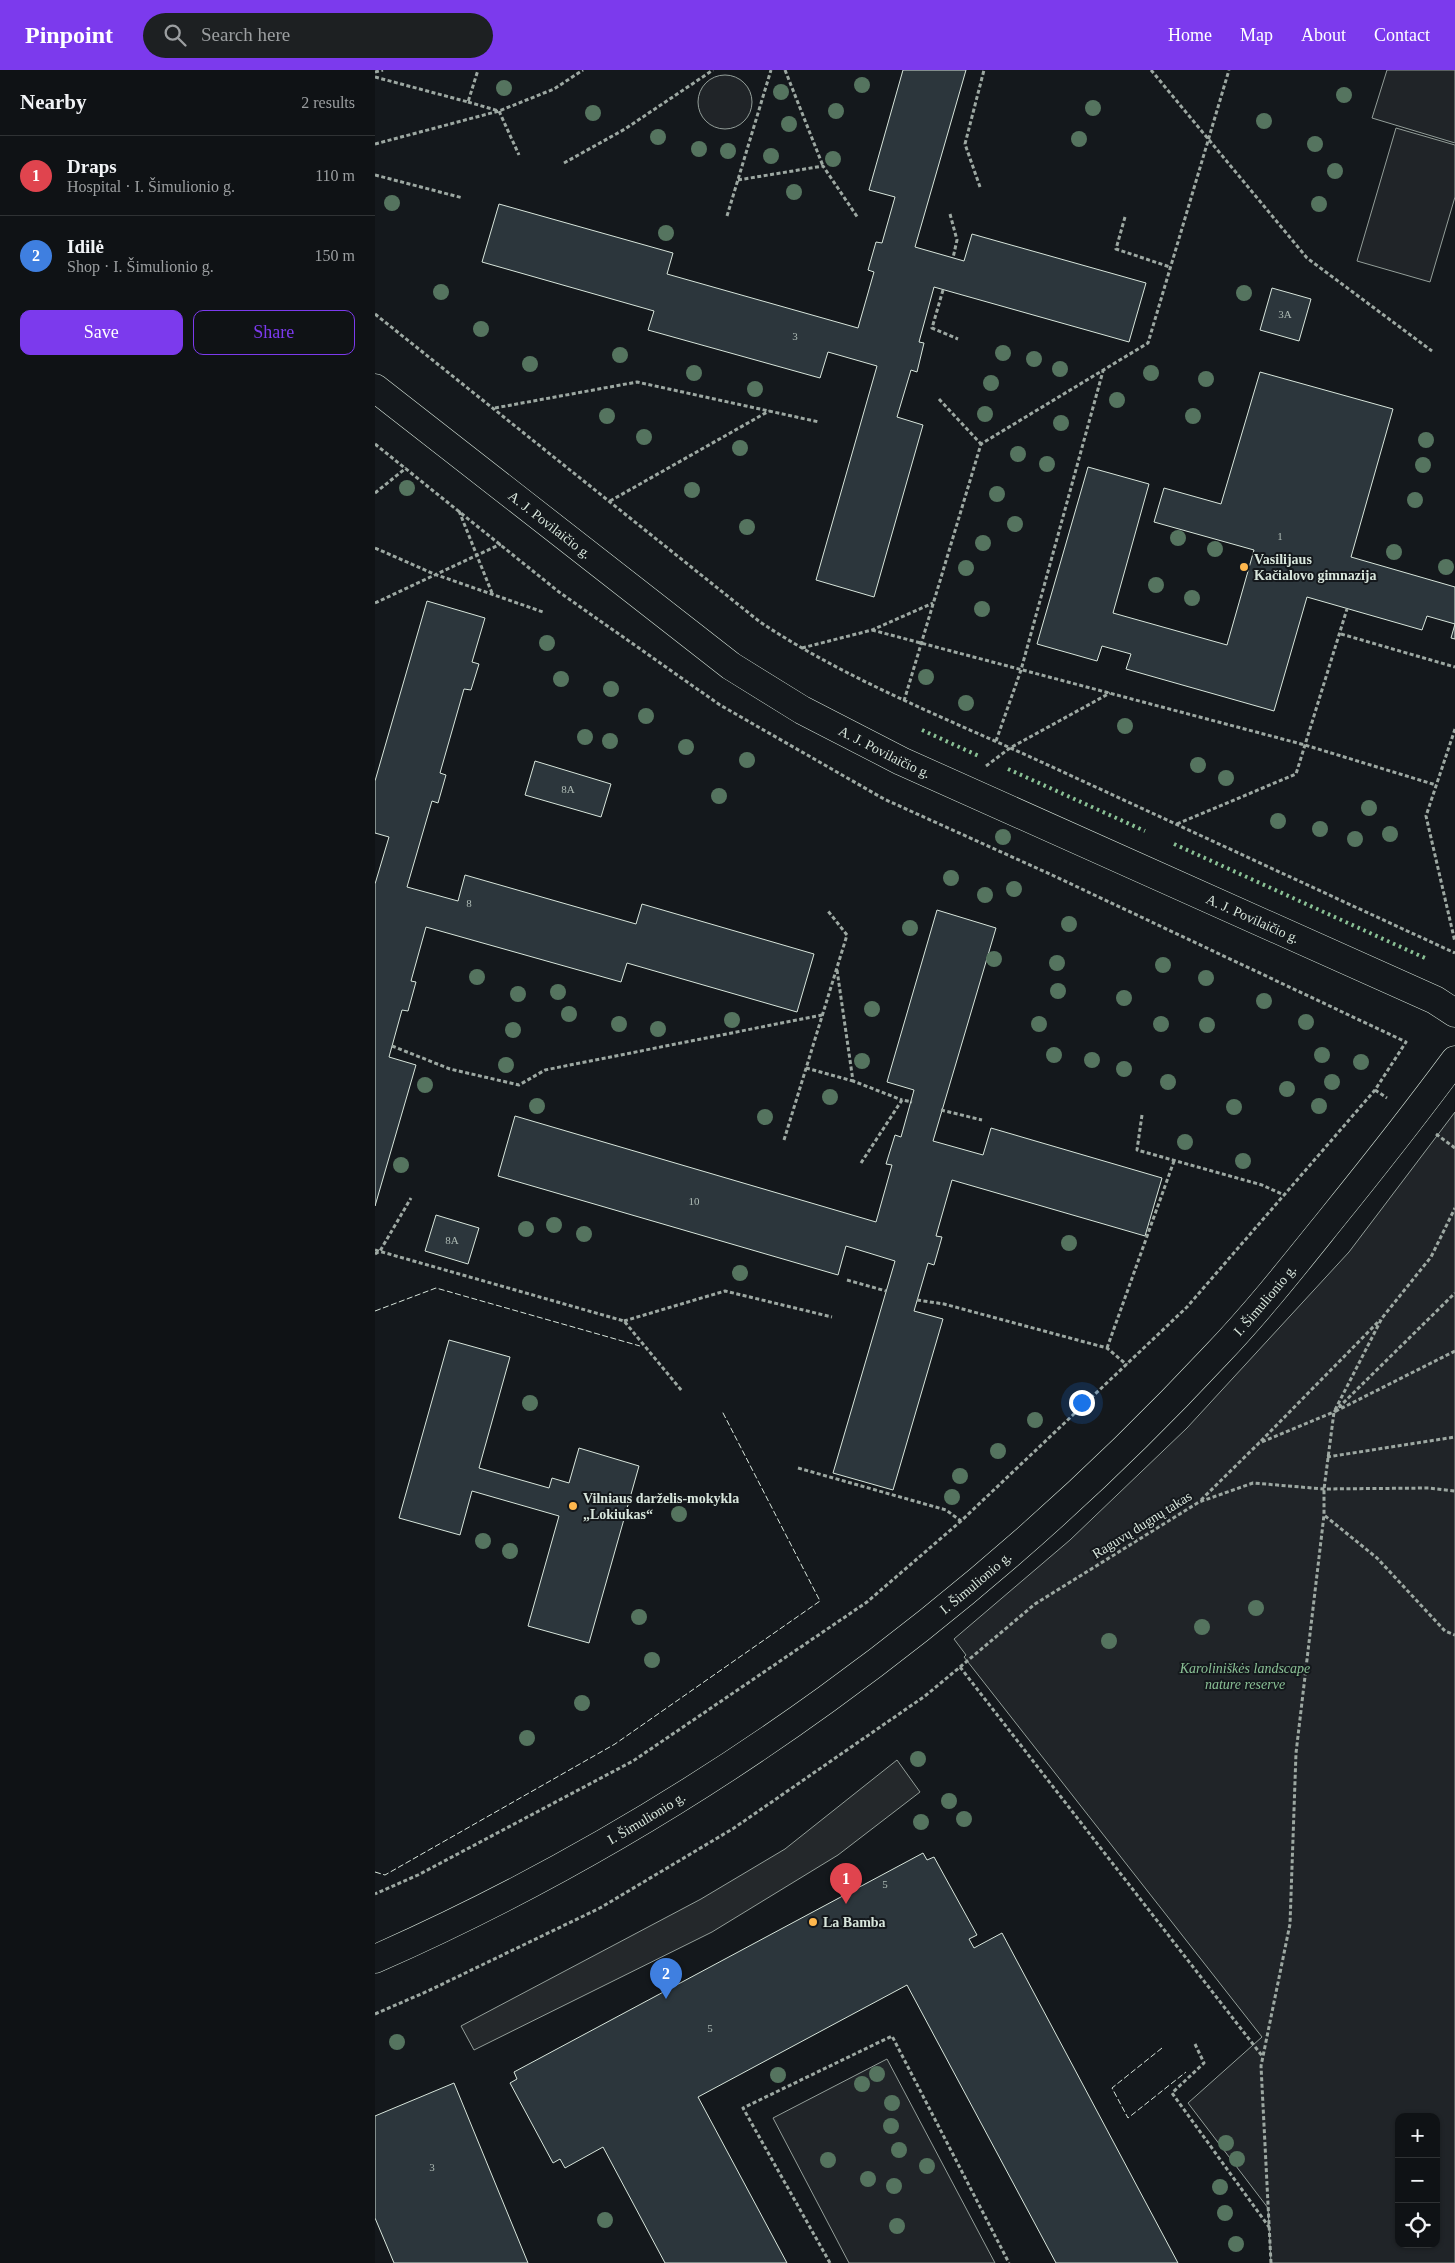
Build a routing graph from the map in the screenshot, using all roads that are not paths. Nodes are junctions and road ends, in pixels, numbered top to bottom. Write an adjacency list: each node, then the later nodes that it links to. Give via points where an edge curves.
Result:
1 (375, 388): 2 (street, A. J. Povilaičio g., via 731,666 801,710 901,762 1425,996)
2 (1455, 1013)
3 (1455, 1060): 4 (street, I. Šimulionio g., via 1273,1292 1226,1345 1159,1415 1012,1553 894,1650 697,1787 527,1887)
4 (375, 1959)

